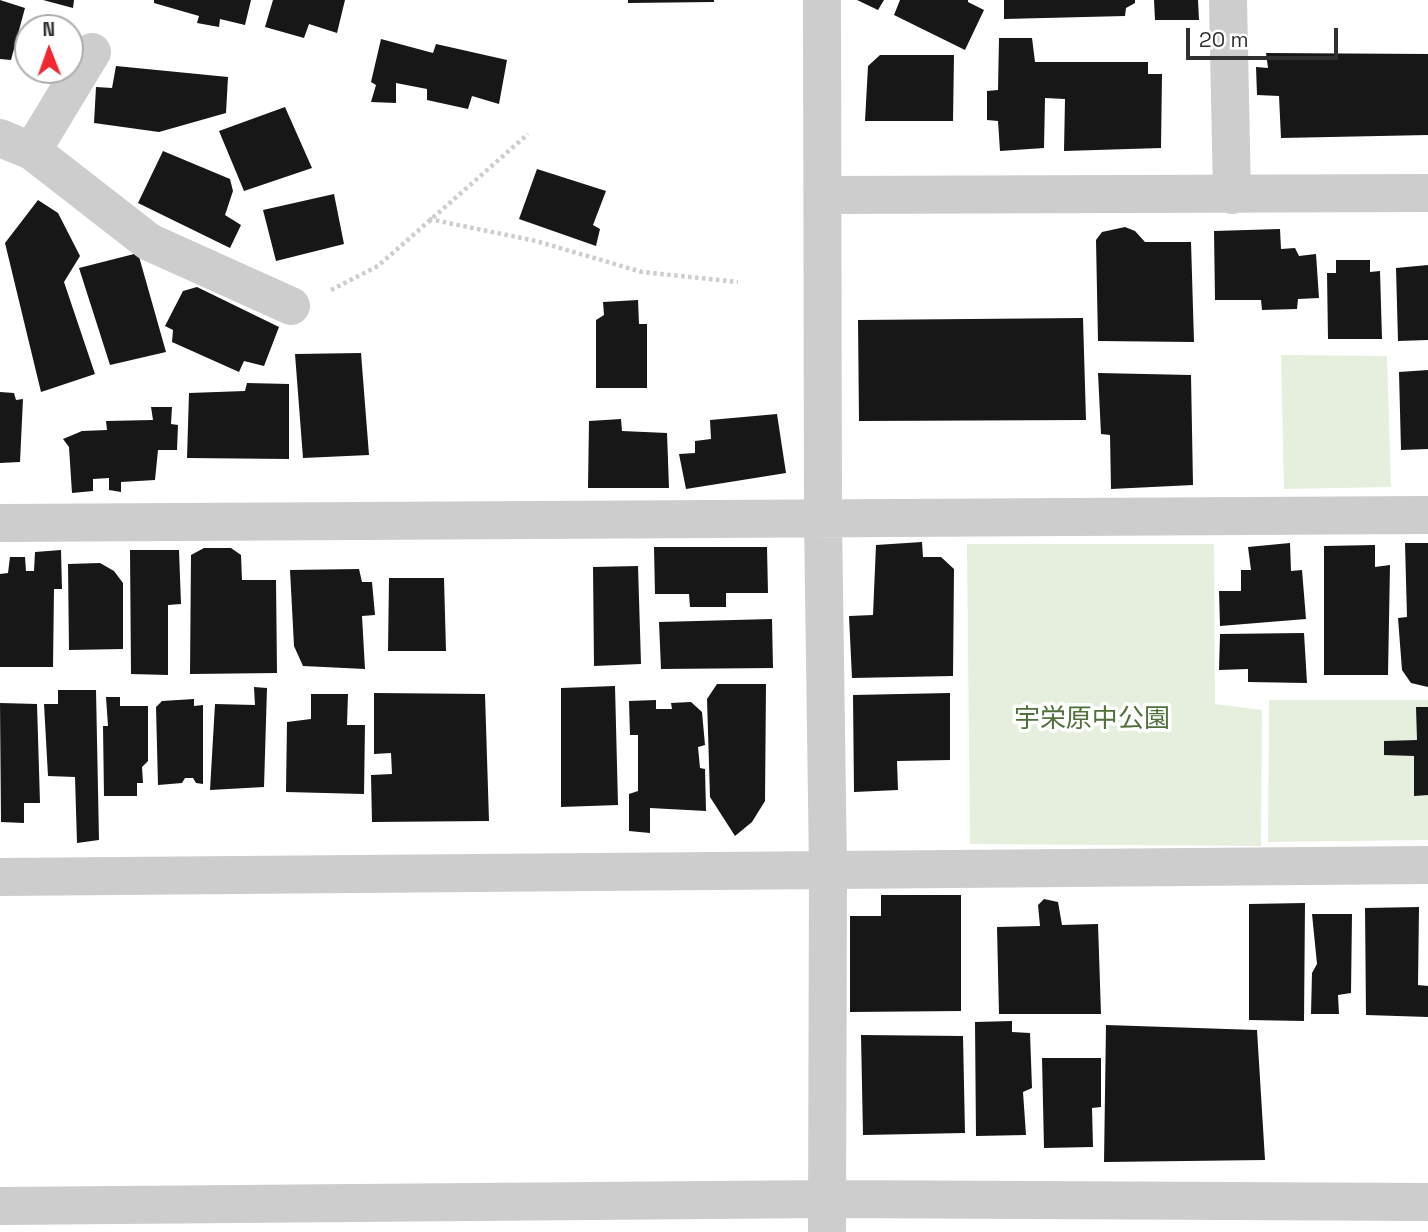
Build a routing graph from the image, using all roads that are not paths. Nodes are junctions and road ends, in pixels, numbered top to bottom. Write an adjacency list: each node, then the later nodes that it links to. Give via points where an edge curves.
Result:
1 (822, 0): 6 (street)
2 (1228, 0): 7 (street)
3 (92, 52): 4 (street)
4 (16, 144): 8 (street, via 149,242)
5 (1428, 194): 7 (street)
6 (822, 195): 7 (street); 10 (street)
7 (1232, 195)
8 (291, 306)
9 (1428, 515): 10 (street)
10 (823, 520): 11 (street); 13 (street)
11 (0, 523)
12 (1428, 865): 13 (street)
13 (828, 869): 14 (street); 17 (street)
14 (0, 877)
15 (1428, 1202): 17 (street)
16 (0, 1206): 17 (street)
17 (827, 1216)

